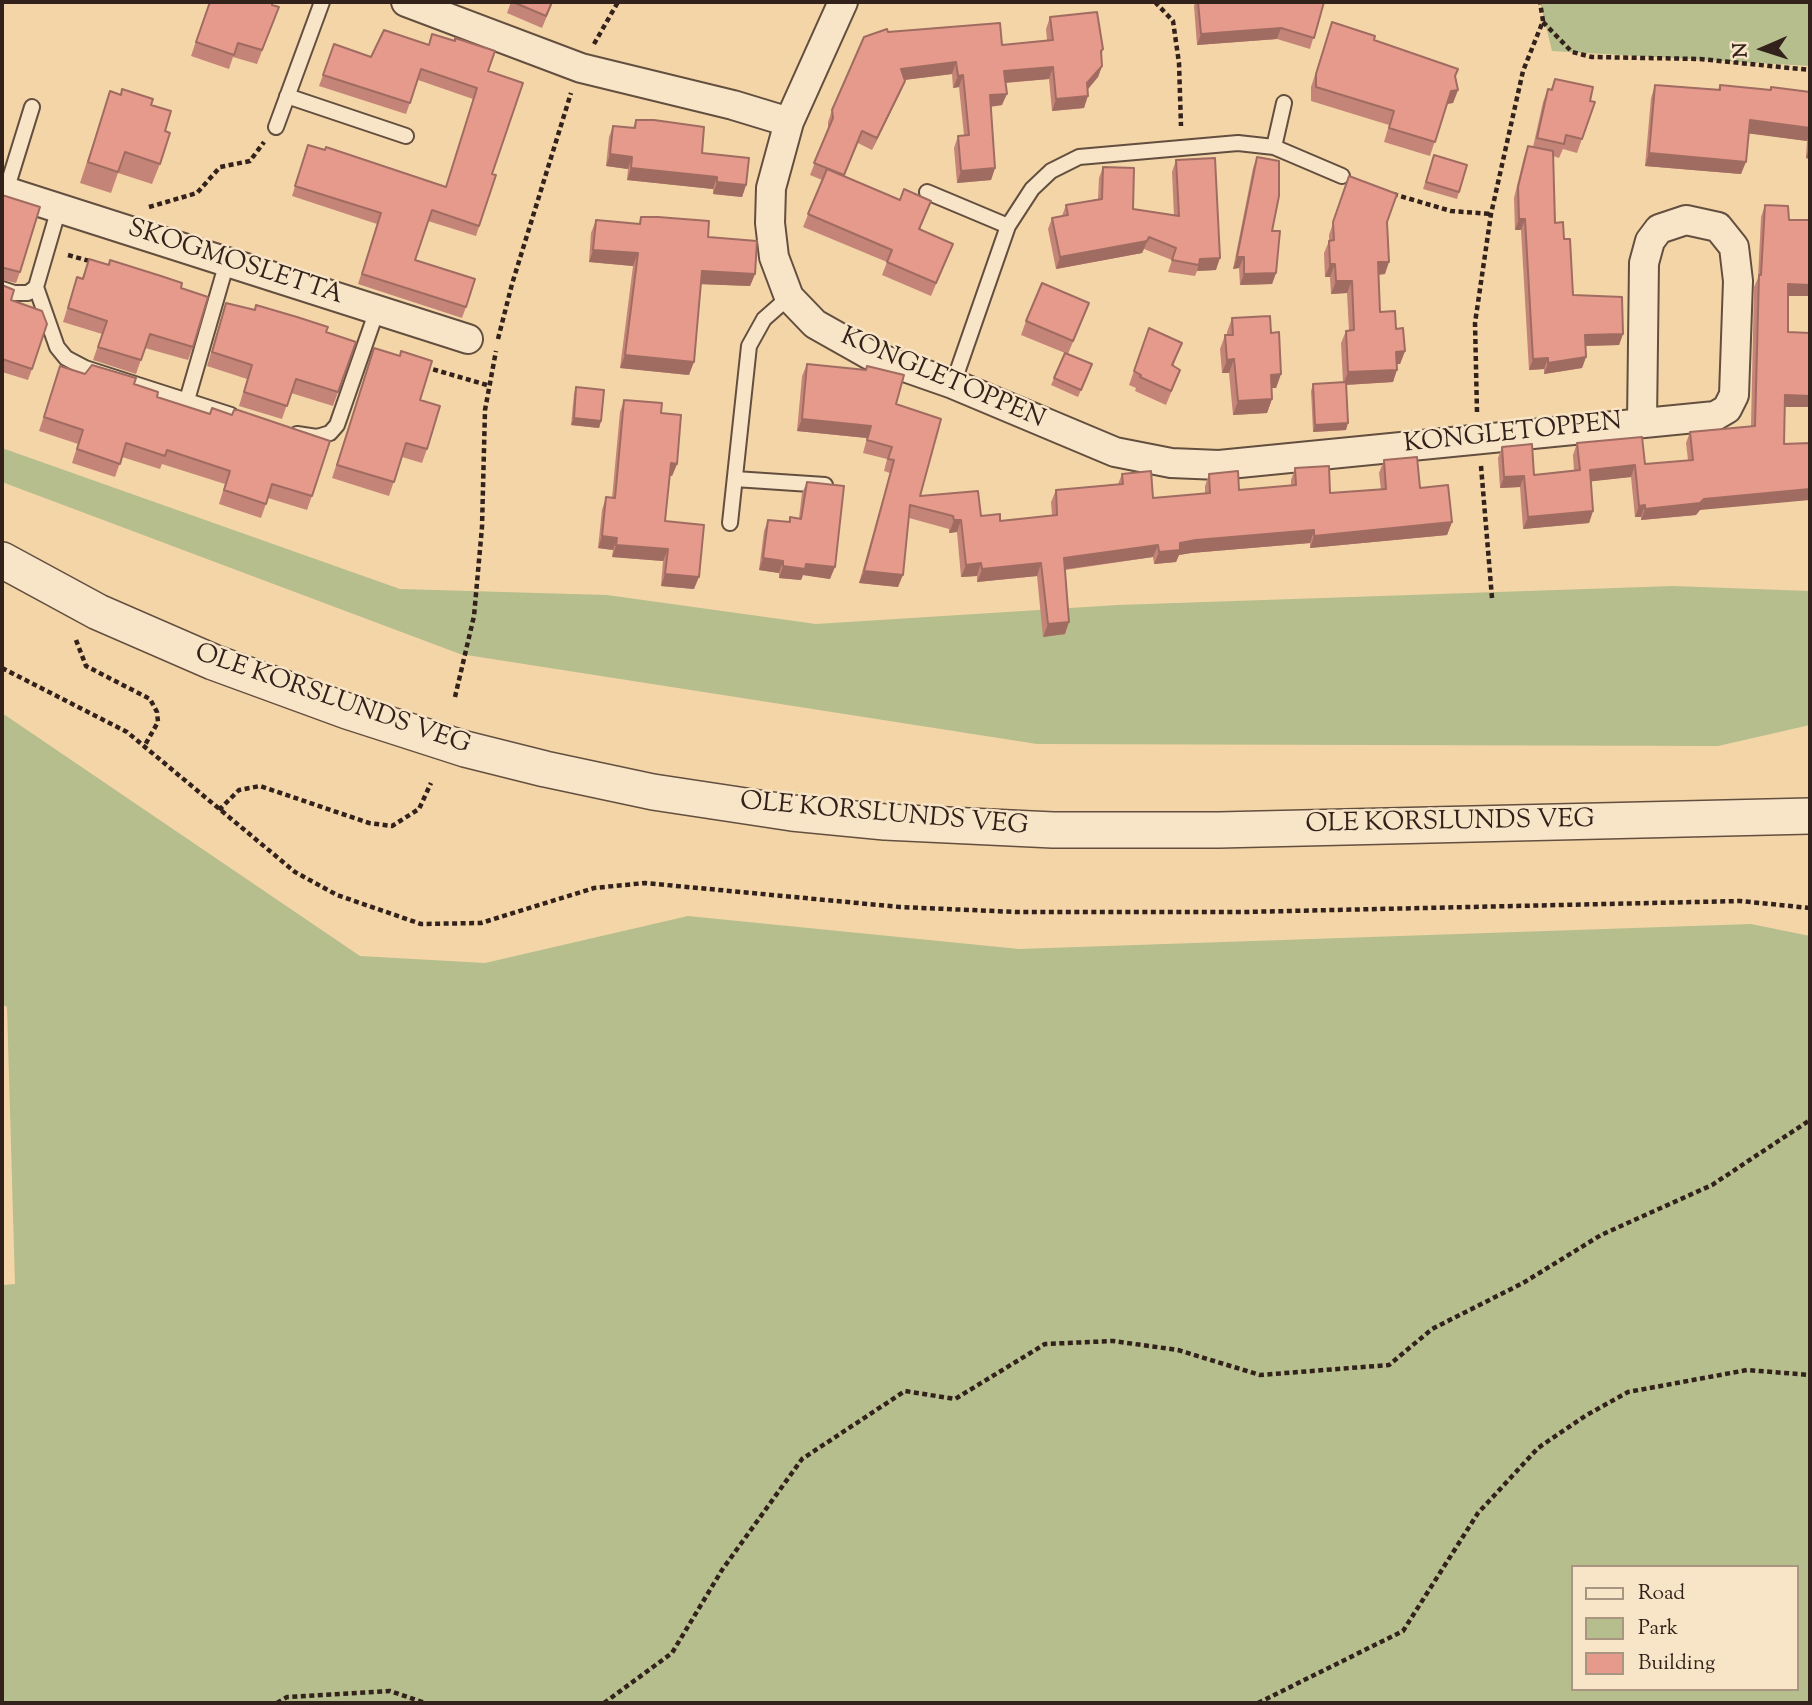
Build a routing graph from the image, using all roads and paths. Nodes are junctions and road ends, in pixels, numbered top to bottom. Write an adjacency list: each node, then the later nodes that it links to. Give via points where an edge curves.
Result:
1 (322, 2): 11 (lane)
2 (406, 2): 7 (street)
3 (618, 2): 9 (path)
4 (843, 2): 14 (street, KONGLETOPPEN)
5 (1155, 2): 18 (path, via 1173,21)
6 (1540, 2): 8 (path)
7 (445, 10): 9 (street)
8 (1543, 21): 10 (path, via 1572,52 1592,57 1700,59); 24 (path, via 1523,71)
9 (581, 68): 14 (street); 37 (path, via 512,284)
10 (1810, 70)
11 (287, 96): 15 (lane); 16 (lane)
12 (1284, 103): 17 (lane)
13 (32, 107): 20 (lane)
14 (789, 122): 32 (street, KONGLETOPPEN, via 771,188 770,223 774,257)
15 (276, 127): 26 (path, via 250,161 220,167 197,193 139,210)
16 (406, 135)
17 (1274, 146): 18 (lane, via 1238,143); 19 (lane)
18 (1182, 148): 25 (lane, via 1079,158 1051,171 1032,189)
19 (1342, 177)
20 (4, 190): 23 (street, SKOGMOSLETTA)
21 (927, 192): 25 (lane)
22 (1388, 193): 24 (path, via 1451,211)
23 (59, 208): 26 (street, SKOGMOSLETTA); 27 (lane)
24 (1491, 214): 42 (path, via 1475,323)
25 (1008, 226): 36 (lane)
26 (121, 228): 28 (street, SKOGMOSLETTA)
27 (47, 248): 29 (path); 30 (lane)
28 (227, 262): 33 (street, SKOGMOSLETTA); 38 (lane)
29 (99, 264)
30 (36, 287): 31 (lane, via 28,293); 38 (lane, via 57,347 66,358 85,369)
31 (2, 289)
32 (789, 297): 36 (street, KONGLETOPPEN, via 815,324 870,355); 43 (lane, via 764,319 749,346)
33 (377, 310): 34 (street, SKOGMOSLETTA); 41 (lane, via 337,425 330,433 306,436)
34 (468, 339)
35 (412, 363): 37 (path)
36 (953, 384): 42 (street, KONGLETOPPEN, via 1115,452 1171,463 1219,465)
37 (487, 386): 50 (path, via 478,578)
38 (187, 400): 39 (lane)
39 (240, 418)
40 (1642, 422): 40 (street, KONGLETOPPEN, via 1714,416 1727,409 1734,395 1738,281 1734,247 1718,227 1686,220 1660,229 1650,241 1644,263); 42 (street, KONGLETOPPEN)
41 (279, 430)
42 (1479, 439): 47 (path)
43 (735, 478): 44 (lane); 45 (lane)
44 (840, 486)
45 (730, 523)
46 (2, 560): 54 (street, OLE KORSLUNDS VEG, via 98,612 213,662 347,711 545,769 653,792 792,813 1053,830)
47 (1492, 597)
48 (76, 640): 51 (path, via 86,666 150,699 158,722)
49 (2, 668): 51 (path, via 111,722)
50 (455, 697)
51 (145, 746): 53 (path)
52 (431, 783): 53 (path, via 418,809 392,826 369,823 260,786 239,790)
53 (219, 810): 55 (path, via 277,860 314,883 373,909 436,926 481,923 594,888 645,883 900,907 1016,912 1258,912 1740,901)
54 (1810, 816)
55 (1810, 908)
56 (1810, 1120): 60 (path, via 1713,1185 1601,1235 1523,1283 1432,1329 1389,1365 1260,1375 1178,1350 1113,1341 1045,1344 955,1399 905,1391 802,1459 722,1570 672,1653)
57 (1810, 1375): 61 (path, via 1746,1370 1628,1392 1584,1416 1538,1448 1478,1513 1403,1630)
58 (277, 1703): 59 (path, via 287,1696 390,1691)
59 (425, 1703)
60 (604, 1703)
61 (1258, 1703)

